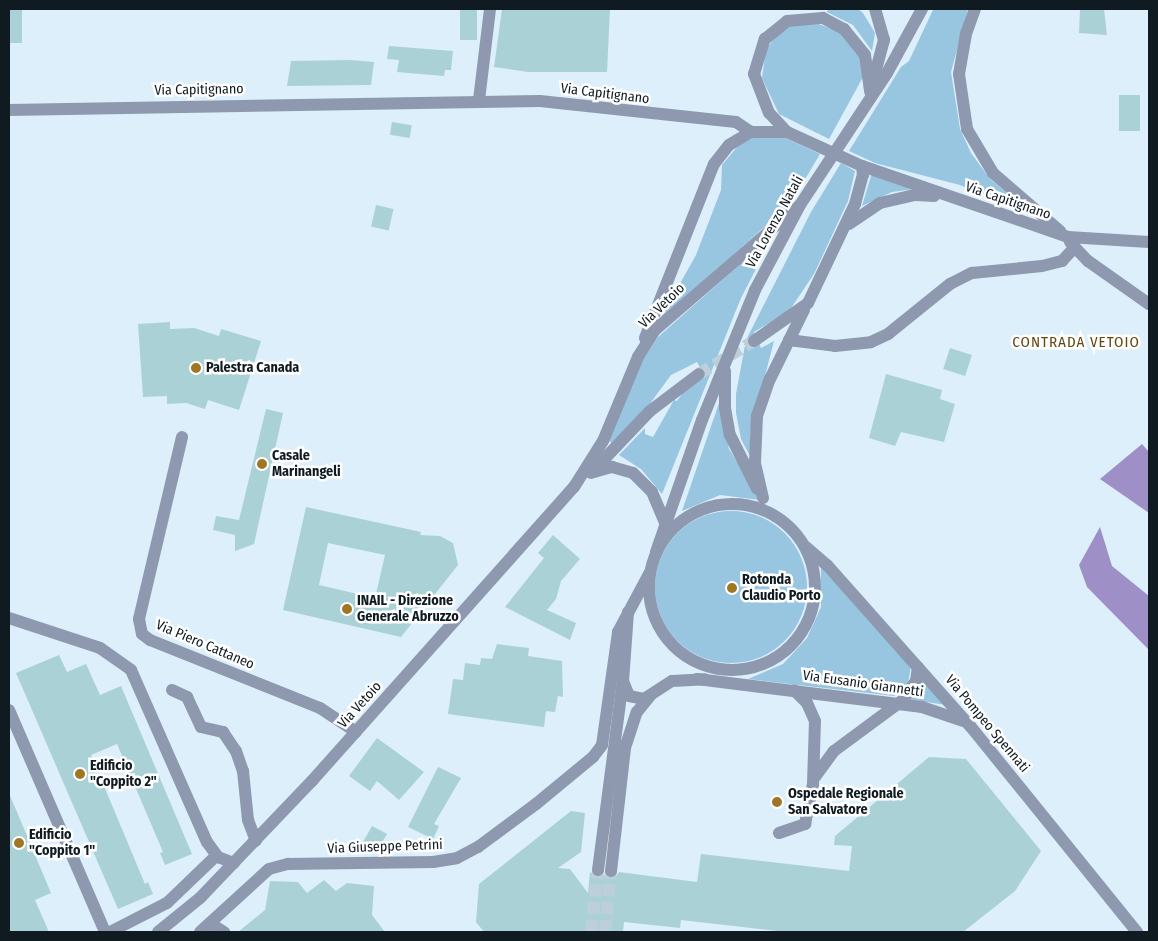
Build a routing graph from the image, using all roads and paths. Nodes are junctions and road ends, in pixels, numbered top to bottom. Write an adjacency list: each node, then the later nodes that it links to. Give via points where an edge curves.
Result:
1 (490, 9): 6 (street)
2 (875, 9): 5 (street, Via Lorenzo Natali, via 884,40)
3 (922, 9): 5 (street, Via Lorenzo Natali, via 896,58)
4 (975, 9): 12 (street, via 960,57 963,115 973,143 993,173)
5 (867, 97): 9 (street, via 865,55 844,29 823,18 787,21 765,39 754,74 769,113); 13 (street, Via Lorenzo Natali)
6 (479, 100): 7 (street, Via Capitignano); 8 (street, Via Capitignano, via 540,101 736,122)
7 (9, 110)
8 (752, 132): 9 (street, Via Capitignano); 22 (street, via 728,145 714,164)
9 (787, 132): 10 (street, Via Capitignano)
10 (862, 166): 11 (street, Via Capitignano); 15 (street, via 864,175)
11 (953, 197): 14 (street, Via Capitignano); 15 (street, via 897,197 861,213)
12 (1024, 201): 14 (street, via 1028,215); 17 (street)
13 (800, 205): 22 (street, Via Vetoio, via 672,314 655,330); 23 (street, Via Lorenzo Natali, via 755,290)
14 (1018, 220): 17 (street, Via Capitignano)
15 (845, 227): 18 (street)
16 (1149, 242): 17 (street)
17 (1071, 243): 19 (street, Via Capitignano); 20 (street, via 1062,260 1042,266 972,273 950,284 888,334 871,342 835,346)
18 (808, 303): 20 (street); 21 (street)
19 (1149, 304)
20 (789, 340): 28 (street, via 770,379 754,432 754,463)
21 (754, 341)
22 (638, 357): 27 (street, Via Vetoio, via 609,429)
23 (726, 364): 28 (street, Via Lorenzo Natali, via 725,408 730,435 742,464); 30 (street, Via Lorenzo Natali)
24 (699, 374): 26 (street, via 650,411)
25 (182, 437): 49 (street, Via Piero Cattaneo, via 139,619 142,634 320,708)
26 (591, 473): 27 (street, Via Vetoio); 30 (street, Via Vetoio, via 612,466 633,473 652,492)
27 (574, 487): 49 (street, Via Vetoio)
28 (763, 498): 29 (street, Via Lorenzo Natali)
29 (780, 519): 31 (street); 32 (street, via 744,504 704,508 681,521)
30 (665, 523): 32 (street, Via Lorenzo Natali)
31 (804, 545): 37 (street, Via Pompeo Spennati, via 827,565); 38 (street, via 815,586 804,628 774,659)
32 (656, 552): 33 (street)
33 (649, 574): 34 (street); 36 (street, via 650,606 663,635 674,648)
34 (628, 610): 41 (street); 55 (street, Via Giuseppe Petrini, via 618,632 604,738 593,757 468,853 433,862 275,867 252,881)
35 (9, 618): 53 (street, via 100,648 130,670 201,831)
36 (700, 665): 38 (street); 39 (street, Via Eusanio Giannetti)
37 (918, 667): 46 (street, via 911,691); 48 (street, Via Pompeo Spennati)
38 (733, 671): 39 (street)
39 (720, 675): 40 (street); 42 (street, Via Eusanio Giannetti)
40 (697, 680): 42 (street, Via Eusanio Giannetti); 45 (street, via 672,682)
41 (622, 681): 45 (street, via 634,699); 45 (street, via 604,870 624,748 637,712)
42 (746, 685): 44 (street, Via Eusanio Giannetti)
43 (172, 690): 52 (street, via 187,697 201,727 223,732 236,751 243,771 248,820)
44 (794, 690): 46 (street, Via Eusanio Giannetti); 50 (street, via 807,703 815,721)
45 (652, 694)
46 (899, 704): 48 (street, Via Eusanio Giannetti, via 940,710); 50 (street, via 834,751)
47 (9, 710): 56 (street)
48 (971, 727): 61 (street, Via Pompeo Spennati)
49 (356, 732): 52 (street, Via Vetoio)
50 (812, 784): 51 (street, via 805,824)
51 (779, 833)
52 (256, 841): 54 (street, Via Vetoio)
53 (216, 856): 54 (street); 57 (street, via 167,902)
54 (234, 863): 58 (street, Via Vetoio)
55 (210, 923): 59 (street, Via Giuseppe Petrini); 60 (street)
56 (105, 932)
57 (110, 932)
58 (158, 932)
59 (200, 932)
60 (224, 932)
61 (1137, 932)

